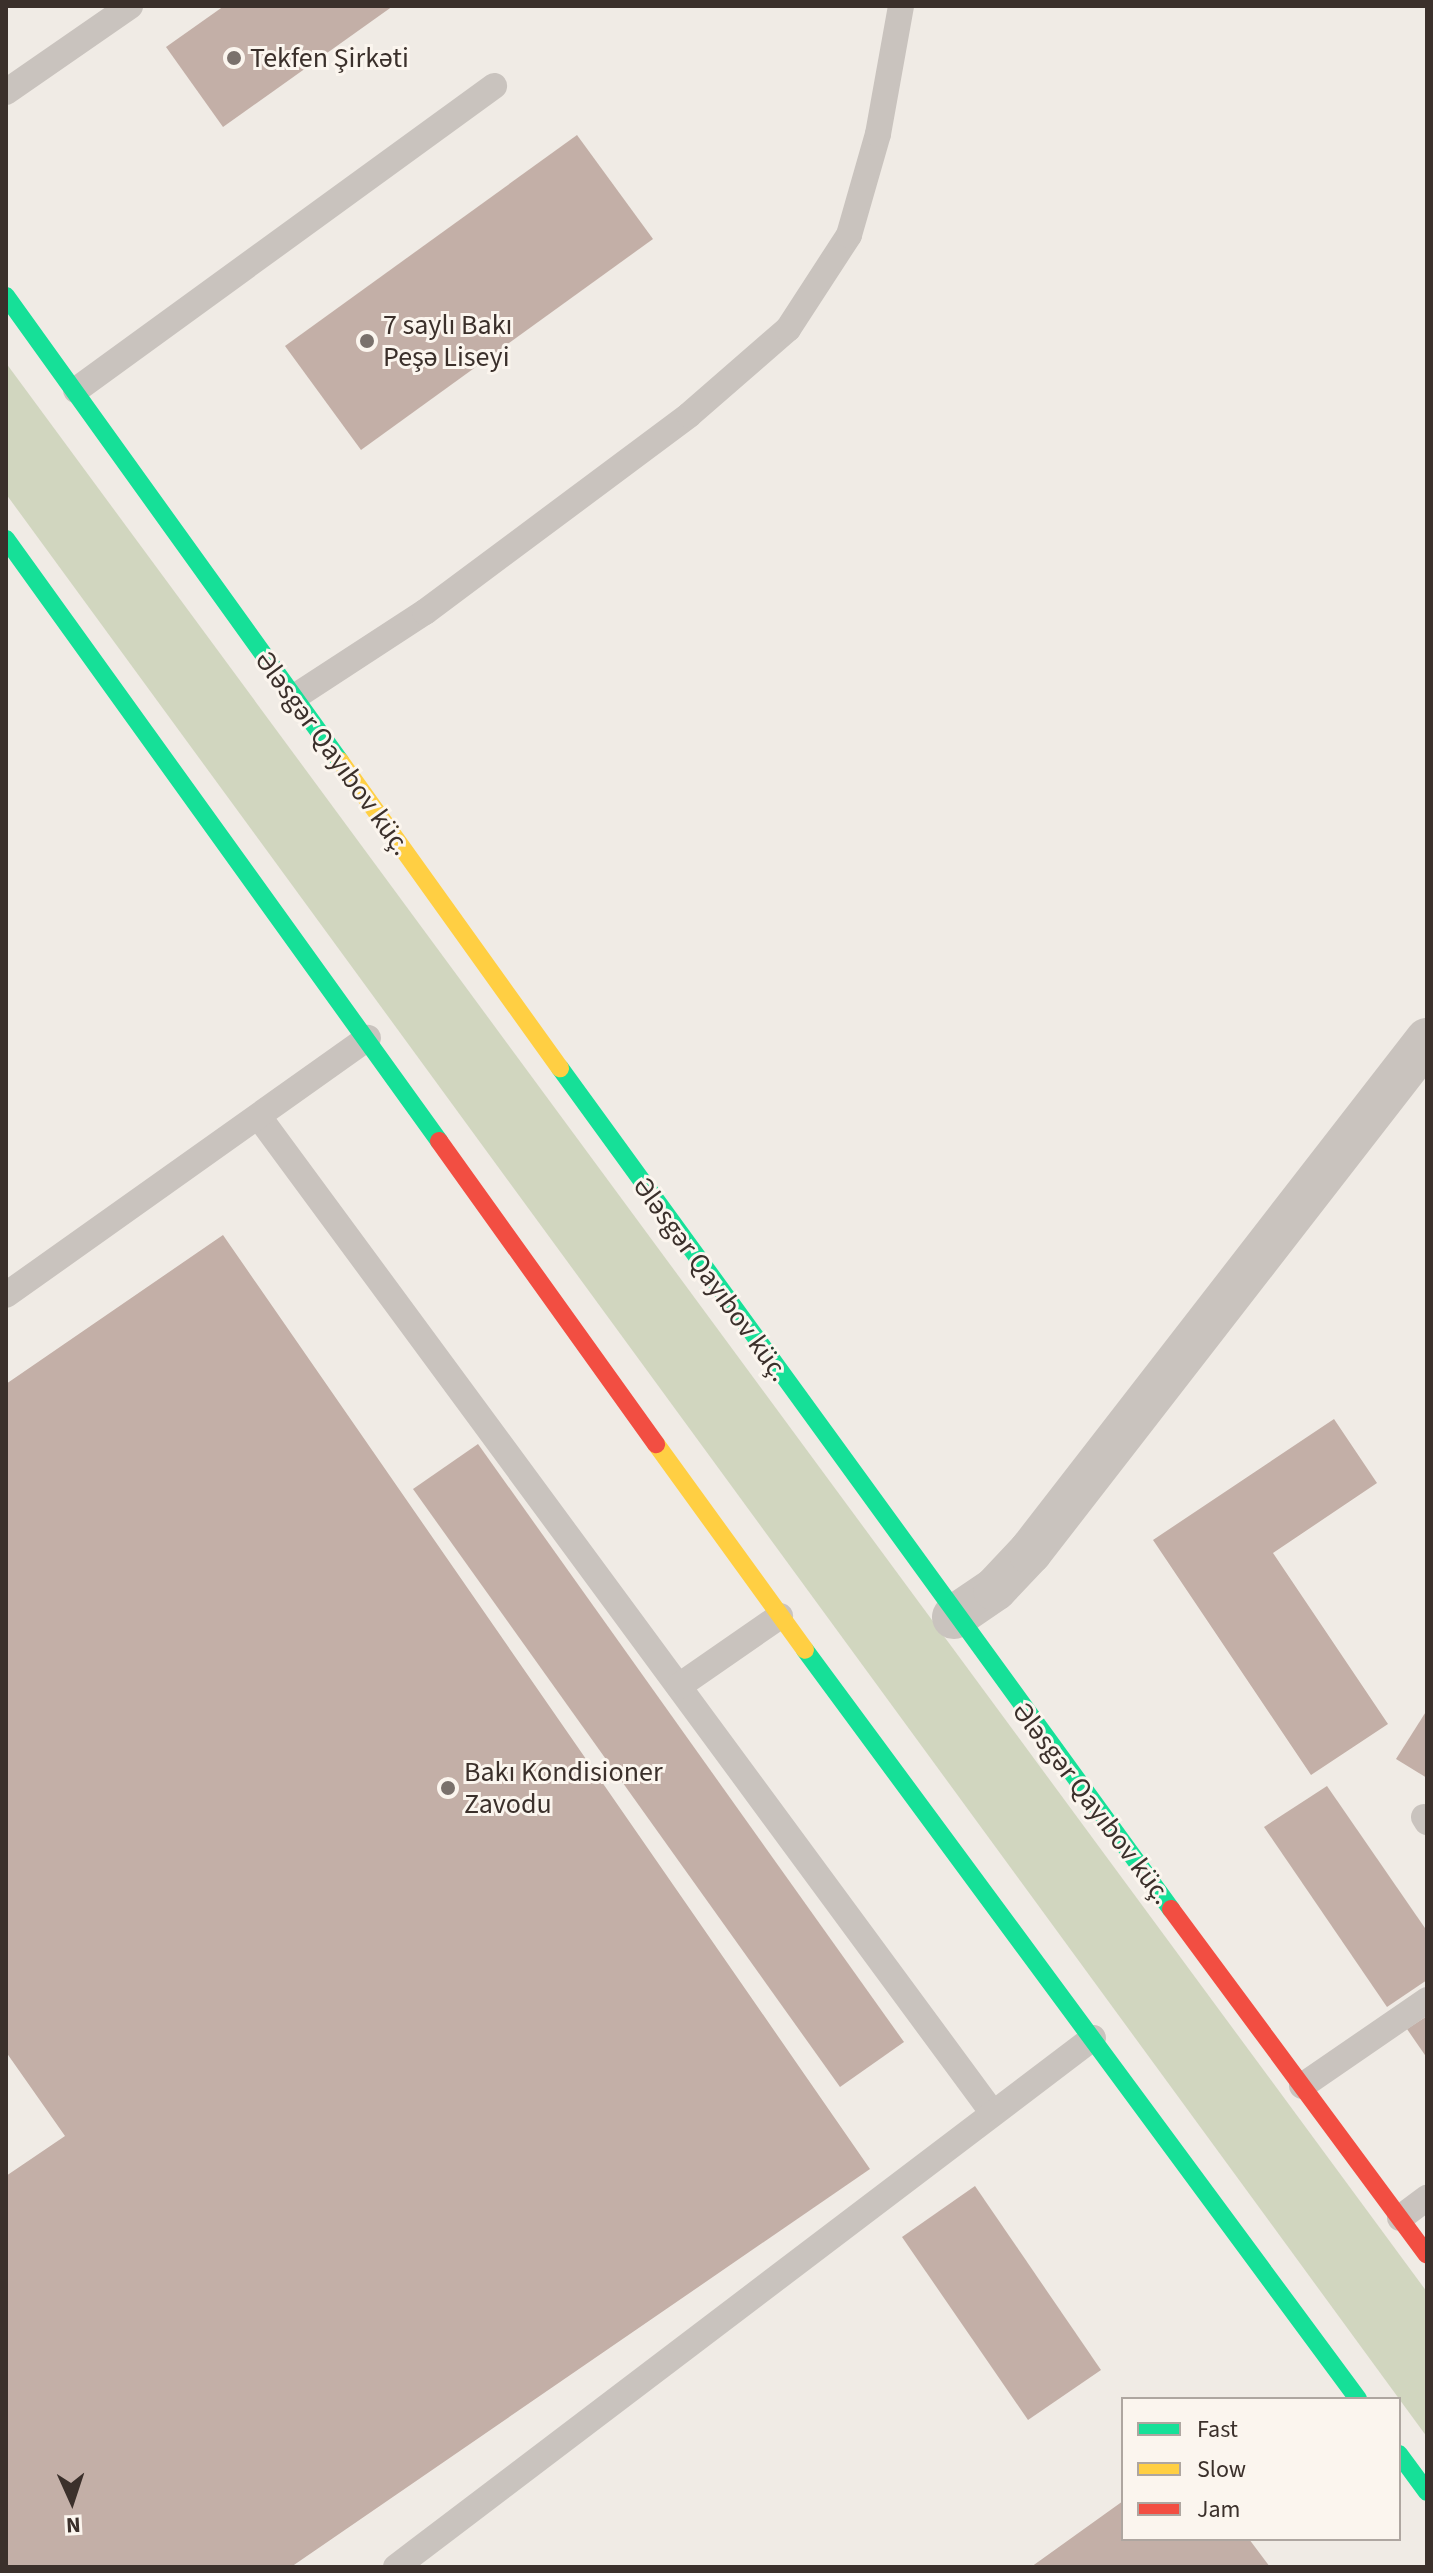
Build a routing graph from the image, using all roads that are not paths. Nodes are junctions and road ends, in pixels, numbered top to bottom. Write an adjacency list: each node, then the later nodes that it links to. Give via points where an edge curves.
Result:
1 (130, 6): 4 (lane)
2 (901, 6): 8 (lane, via 878,134 849,235 788,329 689,415 425,612)
3 (494, 86): 6 (lane)
4 (6, 92)
5 (6, 296): 6 (main road, Ələsgər Qayıbov küç.)
6 (76, 390): 8 (main road, Ələsgər Qayıbov küç.)
7 (6, 539): 9 (main road)
8 (293, 698): 14 (main road, Ələsgər Qayıbov küç.)
9 (368, 1038): 11 (lane); 13 (main road)
10 (1427, 1040): 14 (street, via 1030,1552 995,1589)
11 (259, 1117): 12 (lane); 15 (lane)
12 (6, 1295)
13 (780, 1616): 15 (lane); 17 (main road)
14 (954, 1617): 18 (main road, Ələsgər Qayıbov küç.)
15 (679, 1686): 19 (lane)
16 (1427, 2000): 18 (lane)
17 (1093, 2038): 19 (lane); 23 (main road)
18 (1302, 2086): 21 (main road, Ələsgər Qayıbov küç.)
19 (992, 2112): 26 (lane)
20 (1427, 2198): 21 (lane)
21 (1400, 2218): 22 (main road, Ələsgər Qayıbov küç.)
22 (1427, 2255)
23 (1357, 2397)
24 (1401, 2457): 25 (main road)
25 (1427, 2492)
26 (396, 2567)

